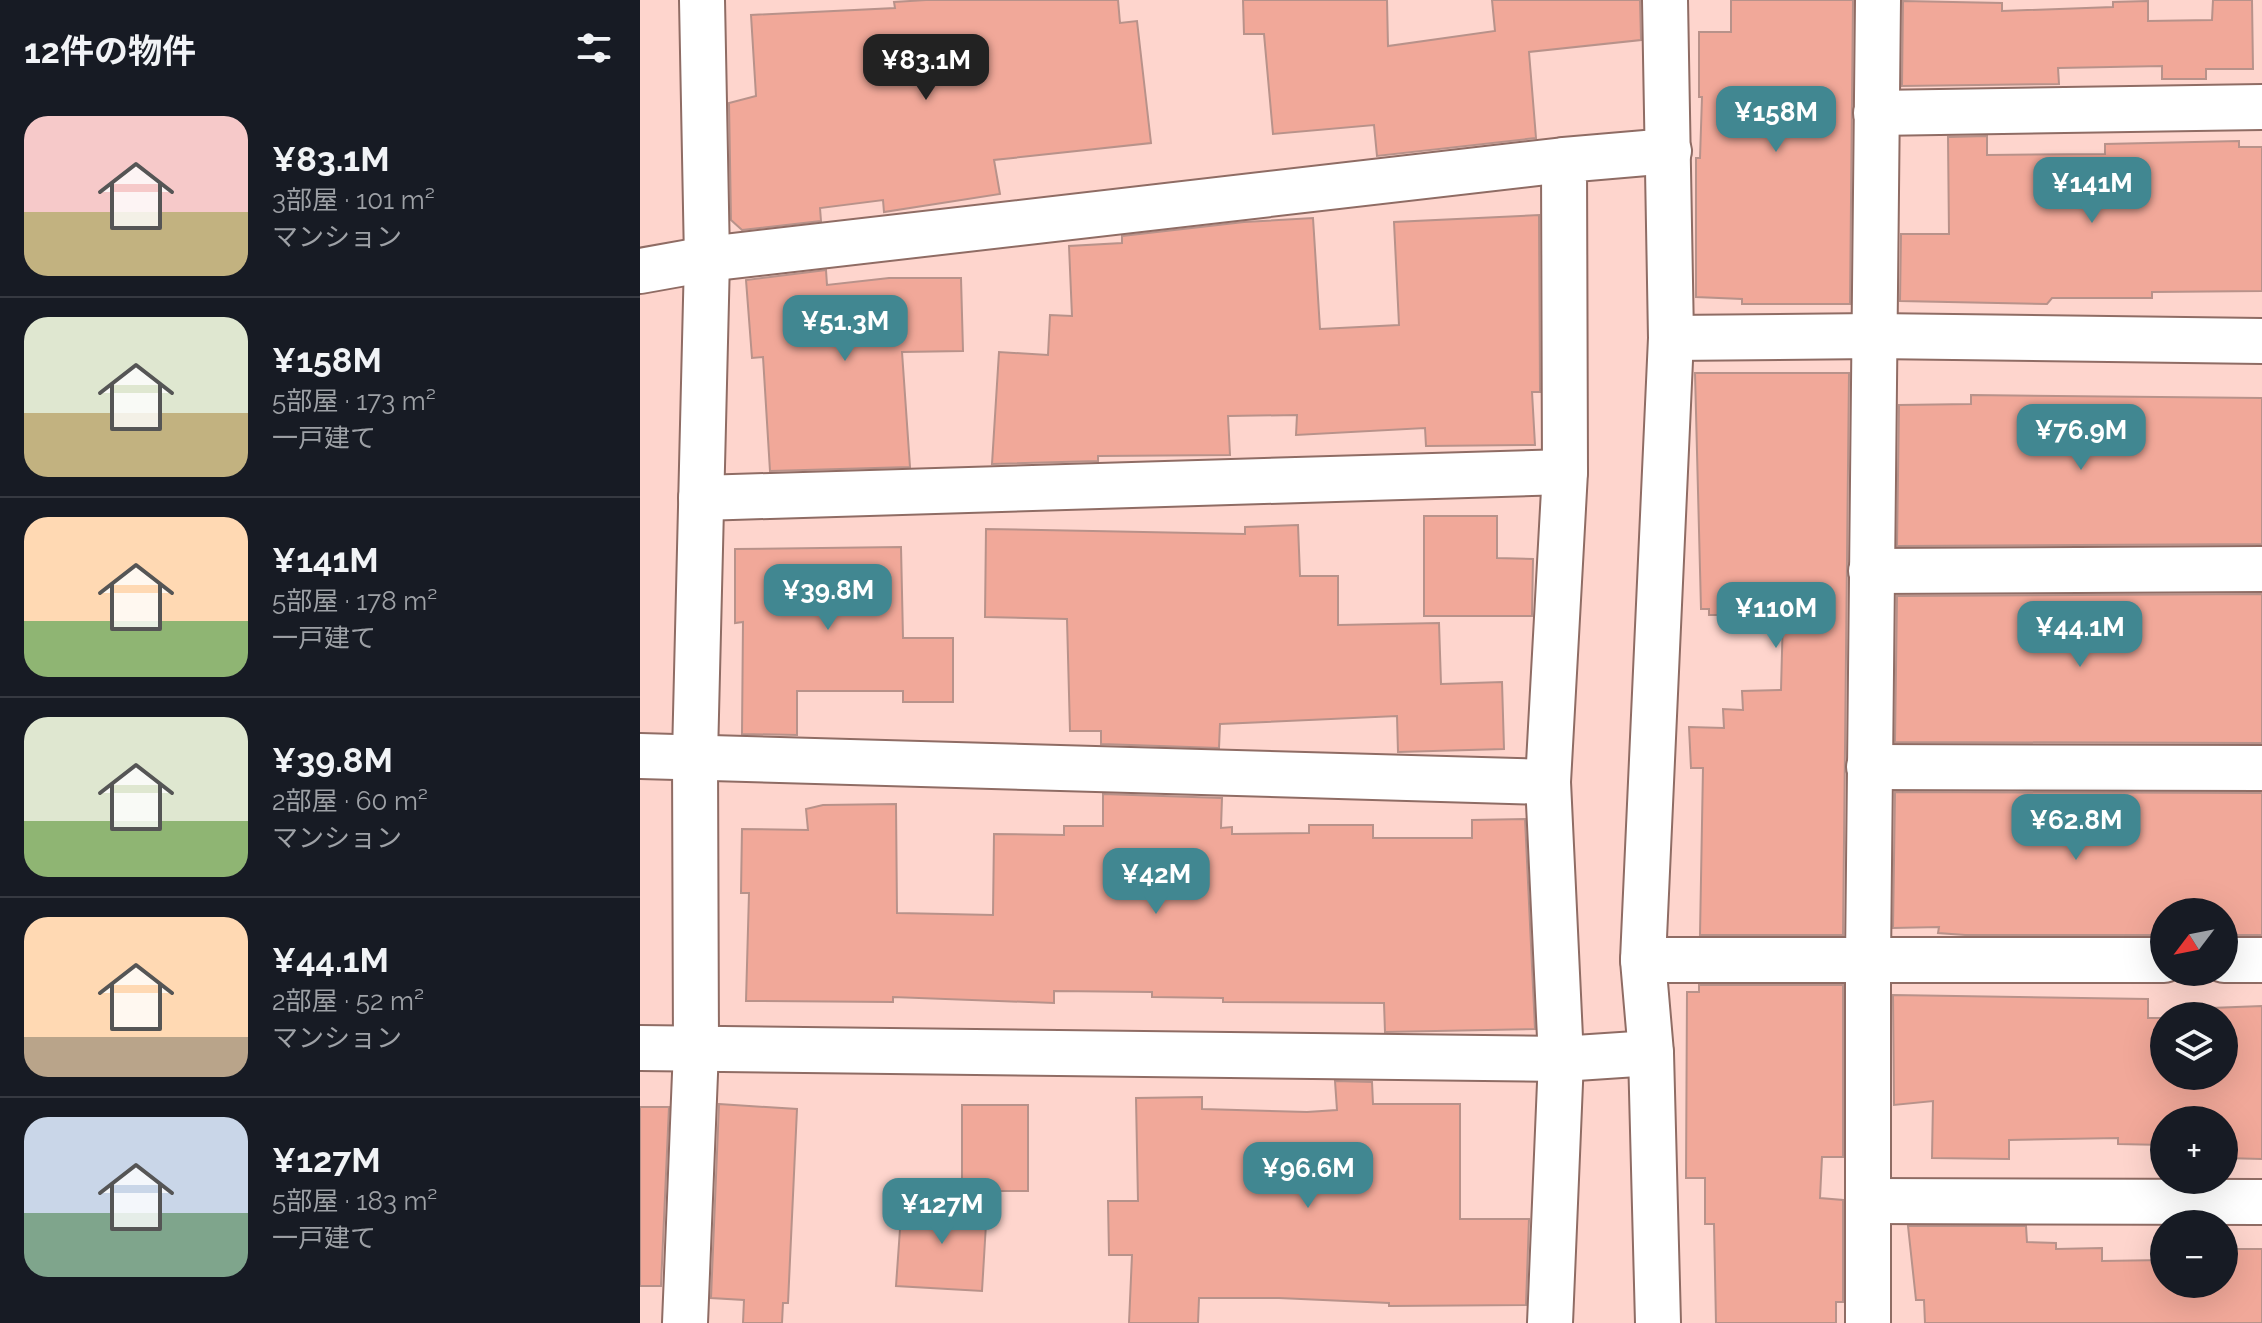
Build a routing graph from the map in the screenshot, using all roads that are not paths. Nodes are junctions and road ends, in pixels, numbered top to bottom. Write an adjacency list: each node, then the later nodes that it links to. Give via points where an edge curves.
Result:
1 (702, 0): 8 (street)
2 (1665, 0): 6 (street)
3 (1878, 0): 5 (street)
4 (2262, 107): 5 (street)
5 (1876, 113): 10 (street)
6 (1669, 151): 7 (street); 11 (street)
7 (1564, 160): 8 (street); 13 (street)
8 (707, 259): 9 (street); 14 (street)
9 (640, 271)
10 (1874, 336): 11 (street); 12 (street); 16 (street)
11 (1671, 338): 22 (street)
12 (2262, 341)
13 (1565, 472): 14 (street); 21 (street)
14 (701, 498): 18 (street)
15 (2262, 569): 16 (street)
16 (1871, 571): 19 (street)
17 (640, 756): 18 (street)
18 (695, 756): 21 (street); 28 (street)
19 (1869, 767): 20 (street); 26 (street)
20 (2262, 768)
21 (1548, 782): 30 (street)
22 (1643, 960): 26 (street); 29 (street)
23 (2150, 960): 26 (street)
24 (2238, 960): 25 (street)
25 (2262, 960)
26 (1868, 961): 31 (street)
27 (640, 1048): 28 (street)
28 (696, 1049): 30 (street); 33 (street)
29 (1651, 1053): 30 (street); 35 (street)
30 (1561, 1059): 34 (street)
31 (1868, 1201): 32 (street); 36 (street)
32 (2262, 1202)
33 (685, 1323)
34 (1550, 1323)
35 (1658, 1323)
36 (1868, 1323)

